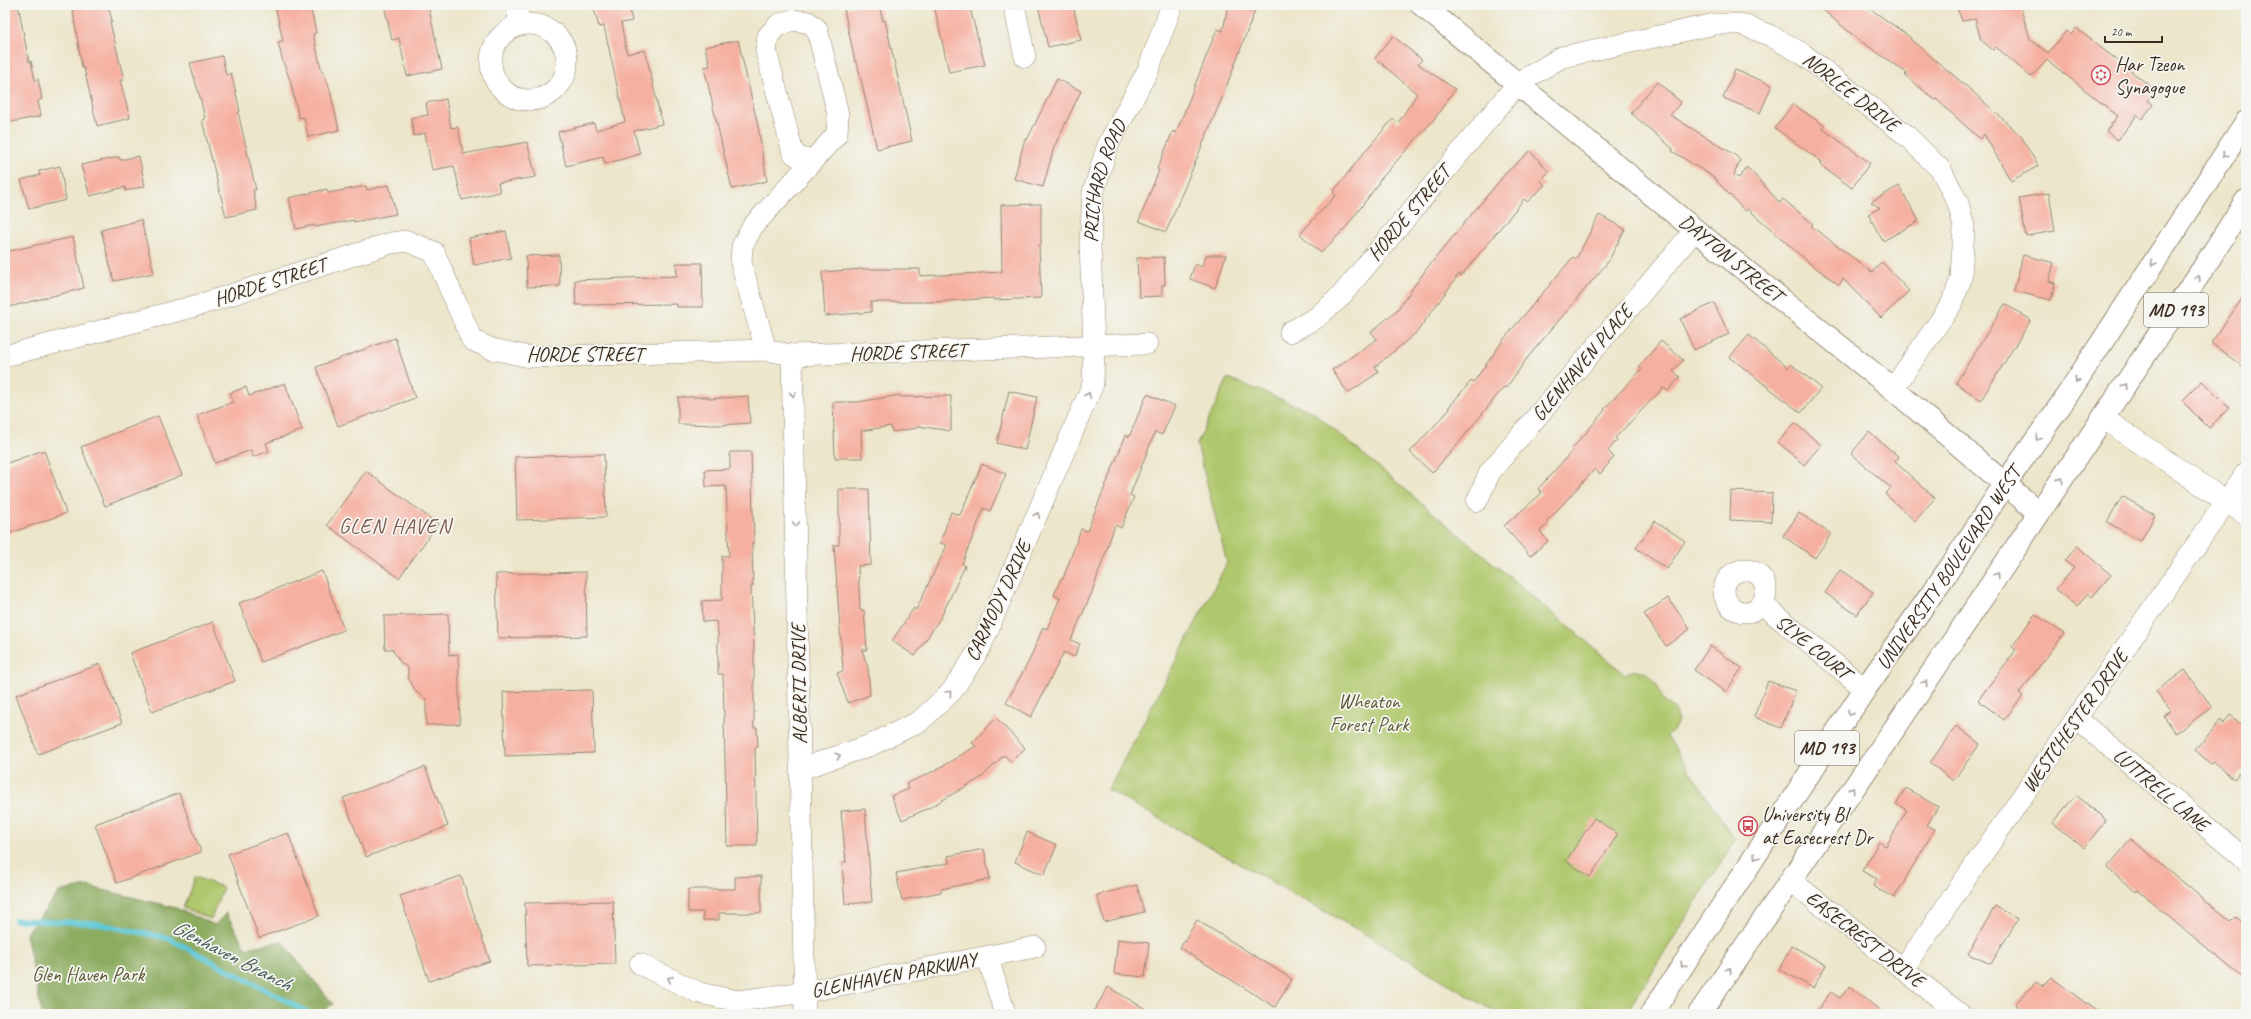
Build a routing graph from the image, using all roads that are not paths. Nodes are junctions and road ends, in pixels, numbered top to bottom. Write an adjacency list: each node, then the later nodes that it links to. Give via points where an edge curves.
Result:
1 (1014, 5): 4 (street)
2 (1172, 5): 12 (street, PRICHARD ROAD, via 1148,70 1108,145 1093,193 1090,245)
3 (1422, 5): 5 (main road, DAYTON STREET)
4 (1025, 57)
5 (1518, 83): 9 (main road, DAYTON STREET); 10 (street, HORDE STREET, via 1340,297 1316,318); 16 (street, NORLEE DRIVE, via 1562,57 1715,24 1741,24 1772,36 1803,54 1906,135 1941,170 1958,203 1964,227 1961,279 1951,306)
6 (2246, 122): 19 (main road, UNIVERSITY BOULEVARD WEST / MD 193, one-way to 19, via 2060,406)
7 (813, 160): 7 (street, via 802,159 793,153 766,51 768,36 778,26 792,20 808,22 817,29 838,114 837,134); 13 (street, via 753,226 742,246 741,263)
8 (2246, 201): 17 (main road, MD 193, one-way to 8)
9 (1694, 230): 16 (main road, DAYTON STREET); 20 (street, GLENHAVEN PLACE, via 1490,472)
10 (1290, 332)
11 (1147, 344): 12 (street, HORDE STREET)
12 (1094, 346): 14 (street, HORDE STREET); 27 (street, CARMODY DRIVE, one-way to 12, via 872,745 920,721 952,691 979,650 1093,384)
13 (766, 350): 14 (street, HORDE STREET); 15 (street, HORDE STREET, via 530,357 492,349 472,340 434,252 408,242 391,243 199,305)
14 (792, 355): 27 (street, ALBERTI DRIVE, one-way to 27)
15 (5, 356)
16 (1893, 389): 19 (main road, DAYTON STREET)
17 (2103, 418): 21 (street); 22 (main road, MD 193, one-way to 17)
18 (2246, 473): 21 (street, WESTCHESTER DRIVE)
19 (2005, 484): 22 (main road, DAYTON STREET); 25 (main road, UNIVERSITY BOULEVARD WEST / MD 193)
20 (1477, 500)
21 (2226, 502): 23 (street); 26 (street, WESTCHESTER DRIVE)
22 (2038, 512): 29 (main road, MD 193, one-way to 22, via 1901,719)
23 (2246, 515)
24 (1762, 604): 25 (street, SLYE COURT)
25 (1865, 689): 37 (main road, UNIVERSITY BOULEVARD WEST / MD 193, one-way to 37)
26 (2077, 720): 28 (street, LUTTRELL LANE); 33 (street, WESTCHESTER DRIVE)
27 (801, 769): 34 (street, ALBERTI DRIVE)
28 (2246, 860)
29 (1790, 880): 33 (street, EASECREST DRIVE); 38 (main road, MD 193, one-way to 29)
30 (1035, 947): 31 (street, GLENHAVEN PARKWAY)
31 (988, 958): 34 (street, GLENHAVEN PARKWAY); 36 (street)
32 (640, 964): 34 (street, GLENHAVEN PARKWAY, one-way to 32, via 738,1001 699,993)
33 (1903, 969): 39 (street, EASECREST DRIVE)
34 (805, 992): 35 (street, ALBERTI DRIVE)
35 (805, 1014)
36 (1005, 1014)
37 (1650, 1014)
38 (1699, 1014)
39 (1960, 1014)

